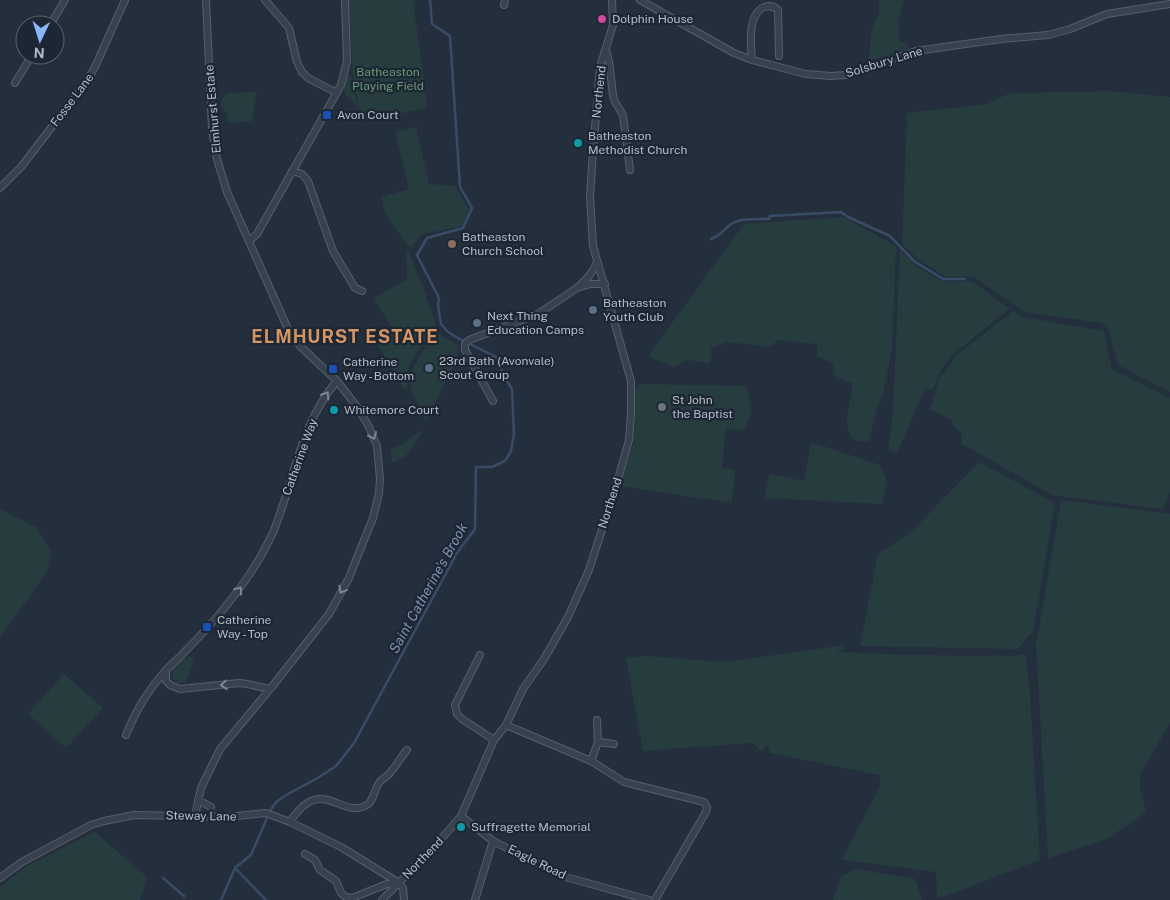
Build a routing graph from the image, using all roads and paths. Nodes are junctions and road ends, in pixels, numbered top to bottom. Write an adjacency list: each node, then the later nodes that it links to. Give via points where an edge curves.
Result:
1 (65, 0): 9 (street)
2 (125, 0): 18 (street, Fosse Lane, via 85,84 21,167)
3 (206, 0): 19 (street, Elmhurst Estate, via 212,129 217,159 226,192)
4 (264, 0): 15 (street, via 289,28 302,72)
5 (345, 0): 15 (street, via 347,60)
6 (612, 0): 10 (street, Northend, via 613,25)
7 (640, 0): 12 (street, Solsbury Lane)
8 (1170, 4): 12 (street, Solsbury Lane, via 1107,14 1048,35 916,51 846,75 806,74)
9 (56, 15)
10 (606, 49): 16 (street, via 613,95 624,115); 20 (street, Northend, via 600,67 590,197 591,231)
11 (778, 56): 12 (street, via 778,10 769,6 756,13 753,22)
12 (752, 60)
13 (26, 65): 14 (street)
14 (15, 83)
15 (337, 93): 17 (street)
16 (630, 170)
17 (292, 171): 19 (street, via 258,234); 23 (street, via 302,174 308,181 333,251 356,288)
18 (0, 188)
19 (249, 241): 24 (street, Elmhurst Estate, via 288,329 300,346)
20 (597, 261): 21 (street, Northend); 22 (street, via 595,269)
21 (604, 284): 22 (street); 30 (street, Northend, via 631,381 629,440 589,570 565,623 523,689)
22 (577, 288): 25 (street, via 538,314 467,342 465,350)
23 (362, 291)
24 (337, 380): 27 (street, Catherine Way, one-way to 24, via 198,639 251,574 274,532 310,425); 28 (street, one-way to 28, via 358,408 377,446 379,493 369,528 329,614)
25 (493, 401)
26 (480, 655): 32 (street, via 455,705 462,719)
27 (166, 670): 28 (street, one-way to 27, via 239,683 180,689 166,682); 31 (street, Catherine Way, via 146,694)
28 (271, 688): 37 (street, via 220,749)
29 (597, 720): 33 (street)
30 (506, 725): 32 (street, Northend); 36 (street)
31 (126, 735)
32 (494, 740): 40 (street, Northend)
33 (598, 742): 34 (street); 36 (street)
34 (614, 744)
35 (407, 750): 41 (street, via 378,784 370,803 356,808 331,800 315,800 297,811)
36 (591, 762): 50 (street, via 624,782 699,800 707,807)
37 (198, 800): 38 (street); 39 (street)
38 (211, 807)
39 (195, 816): 41 (street, Steway Lane, via 227,818 266,813); 44 (street, Steway Lane, via 134,814 96,823 22,862)
40 (461, 816): 42 (street, Eagle Road); 45 (street, Northend)
41 (290, 822): 45 (street, Steway Lane, via 341,847)
42 (493, 840): 48 (street); 49 (street, Eagle Road, via 562,876)
43 (305, 854): 45 (street, via 336,881 341,893 352,898 387,884)
44 (0, 878)
45 (399, 884): 46 (street, Northend); 47 (street, via 403,888)
46 (382, 900)
47 (404, 900)
48 (475, 900)
49 (649, 900)
50 (655, 900)

